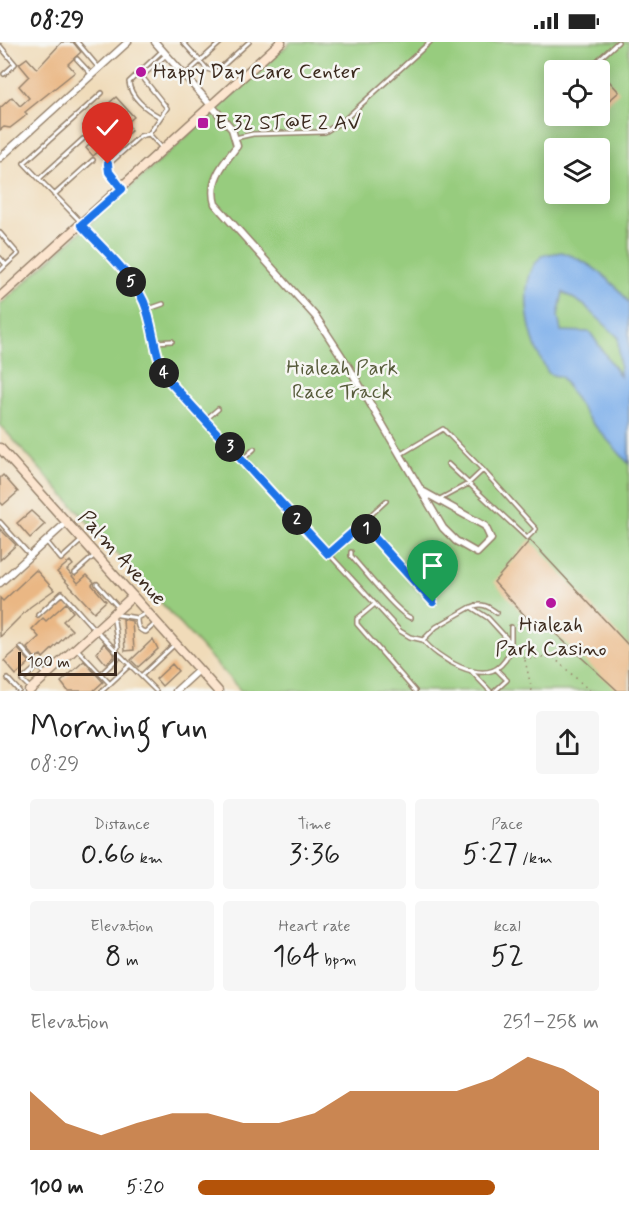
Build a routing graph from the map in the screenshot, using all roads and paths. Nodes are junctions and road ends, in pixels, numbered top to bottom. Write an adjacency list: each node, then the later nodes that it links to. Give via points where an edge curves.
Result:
1 (77, 42): 15 (lane)
2 (128, 42): 15 (street)
3 (155, 42): 11 (street)
4 (221, 42): 14 (lane)
5 (249, 42): 14 (lane, via 216,72)
6 (281, 42): 21 (street)
7 (430, 42): 24 (lane, via 344,120 325,132)
8 (618, 42): 13 (lane)
9 (186, 43): 14 (lane)
10 (0, 46): 16 (lane, via 15,64)
11 (165, 53): 17 (lane); 19 (street)
12 (77, 59): 18 (lane)
13 (598, 60)
14 (200, 62): 19 (lane)
15 (100, 68): 18 (street)
16 (4, 74)
17 (141, 74): 22 (lane, via 167,104); 22 (lane, via 129,82 130,91)
18 (92, 75): 27 (street)
19 (185, 75): 21 (street)
20 (102, 93): 29 (lane, via 24,163)
21 (212, 105): 24 (street); 26 (street)
22 (160, 117): 23 (lane)
23 (149, 134): 26 (lane); 30 (lane, via 140,136 108,164 109,172)
24 (235, 138): 46 (street, via 237,146 215,180 215,204 316,317)
25 (83, 139): 29 (lane)
26 (164, 150): 30 (street)
27 (0, 158)
28 (93, 160): 31 (lane)
29 (39, 179): 31 (lane)
30 (122, 189): 32 (street)
31 (54, 195): 32 (lane)
32 (81, 225): 37 (street); 39 (lane, via 139,293)
33 (0, 233): 35 (lane, via 18,254)
34 (0, 258): 35 (lane)
35 (6, 265): 36 (lane)
36 (0, 271)
37 (0, 297)
38 (163, 304): 39 (lane)
39 (146, 310): 41 (lane)
40 (172, 341): 41 (lane)
41 (154, 342): 43 (lane, via 163,372)
42 (218, 409): 43 (lane)
43 (205, 420): 47 (lane)
44 (0, 448): 55 (street, Palm Avenue)
45 (254, 449): 47 (lane)
46 (401, 454): 49 (lane, via 443,429); 51 (street)
47 (242, 460): 60 (lane)
48 (448, 464): 50 (lane)
49 (483, 471): 50 (lane); 50 (lane, via 536,529 527,538)
50 (468, 484): 52 (lane)
51 (424, 492): 52 (street); 52 (street, via 443,528 477,554 491,539 485,526)
52 (440, 499)
53 (386, 501): 56 (lane)
54 (0, 522): 61 (lane)
55 (67, 522): 57 (street, Palm Avenue); 58 (street)
56 (362, 524): 60 (lane); 67 (lane)
57 (82, 540): 58 (lane, via 61,559); 62 (street, Palm Avenue)
58 (46, 541): 61 (street)
59 (351, 552): 75 (lane, via 366,574)
60 (328, 554): 68 (lane)
61 (30, 555): 64 (street)
62 (96, 555): 63 (lane); 66 (street, Palm Avenue)
63 (75, 573)
64 (1, 579)
65 (97, 584): 70 (lane)
66 (133, 596): 70 (street); 71 (street, Palm Avenue)
67 (433, 602)
68 (375, 604): 79 (lane, via 400,631); 103 (lane, via 357,619 357,624)
69 (471, 607): 72 (lane, via 489,606); 79 (lane, via 436,627); 83 (lane, via 508,638)
70 (116, 611): 74 (lane); 78 (street); 84 (lane)
71 (147, 612): 74 (lane); 76 (street, Palm Avenue)
72 (497, 613)
73 (38, 615): 78 (lane, via 62,593)
74 (137, 618): 76 (lane, via 138,627 146,632)
75 (411, 618)
76 (156, 622): 80 (street, Palm Avenue)
77 (511, 627): 83 (lane)
78 (95, 630): 82 (street); 84 (lane)
79 (423, 640): 89 (lane, via 434,653)
80 (176, 644): 91 (street, Palm Avenue); 94 (lane)
81 (21, 647): 88 (lane)
82 (76, 648): 92 (lane); 93 (street)
83 (511, 648): 85 (path); 90 (lane)
84 (115, 651): 87 (lane)
85 (524, 657): 106 (path); 107 (path, via 553,657)
86 (118, 658): 92 (lane)
87 (130, 665): 94 (lane); 96 (lane)
88 (38, 666): 93 (lane); 97 (lane, via 22,680)
89 (469, 669): 90 (lane, via 482,673); 104 (lane)
90 (496, 669): 105 (lane, via 507,680)
91 (199, 670): 101 (street); 102 (street, Palm Avenue)
92 (101, 674): 96 (lane)
93 (47, 675): 97 (street)
94 (141, 676): 100 (lane)
95 (8, 679): 98 (lane)
96 (110, 684): 99 (lane)
97 (30, 690)
98 (19, 691)
99 (102, 691)
100 (156, 691)
101 (176, 691)
102 (218, 691)
103 (415, 691)
104 (490, 691)
105 (495, 691)
106 (532, 691)
107 (590, 691)

